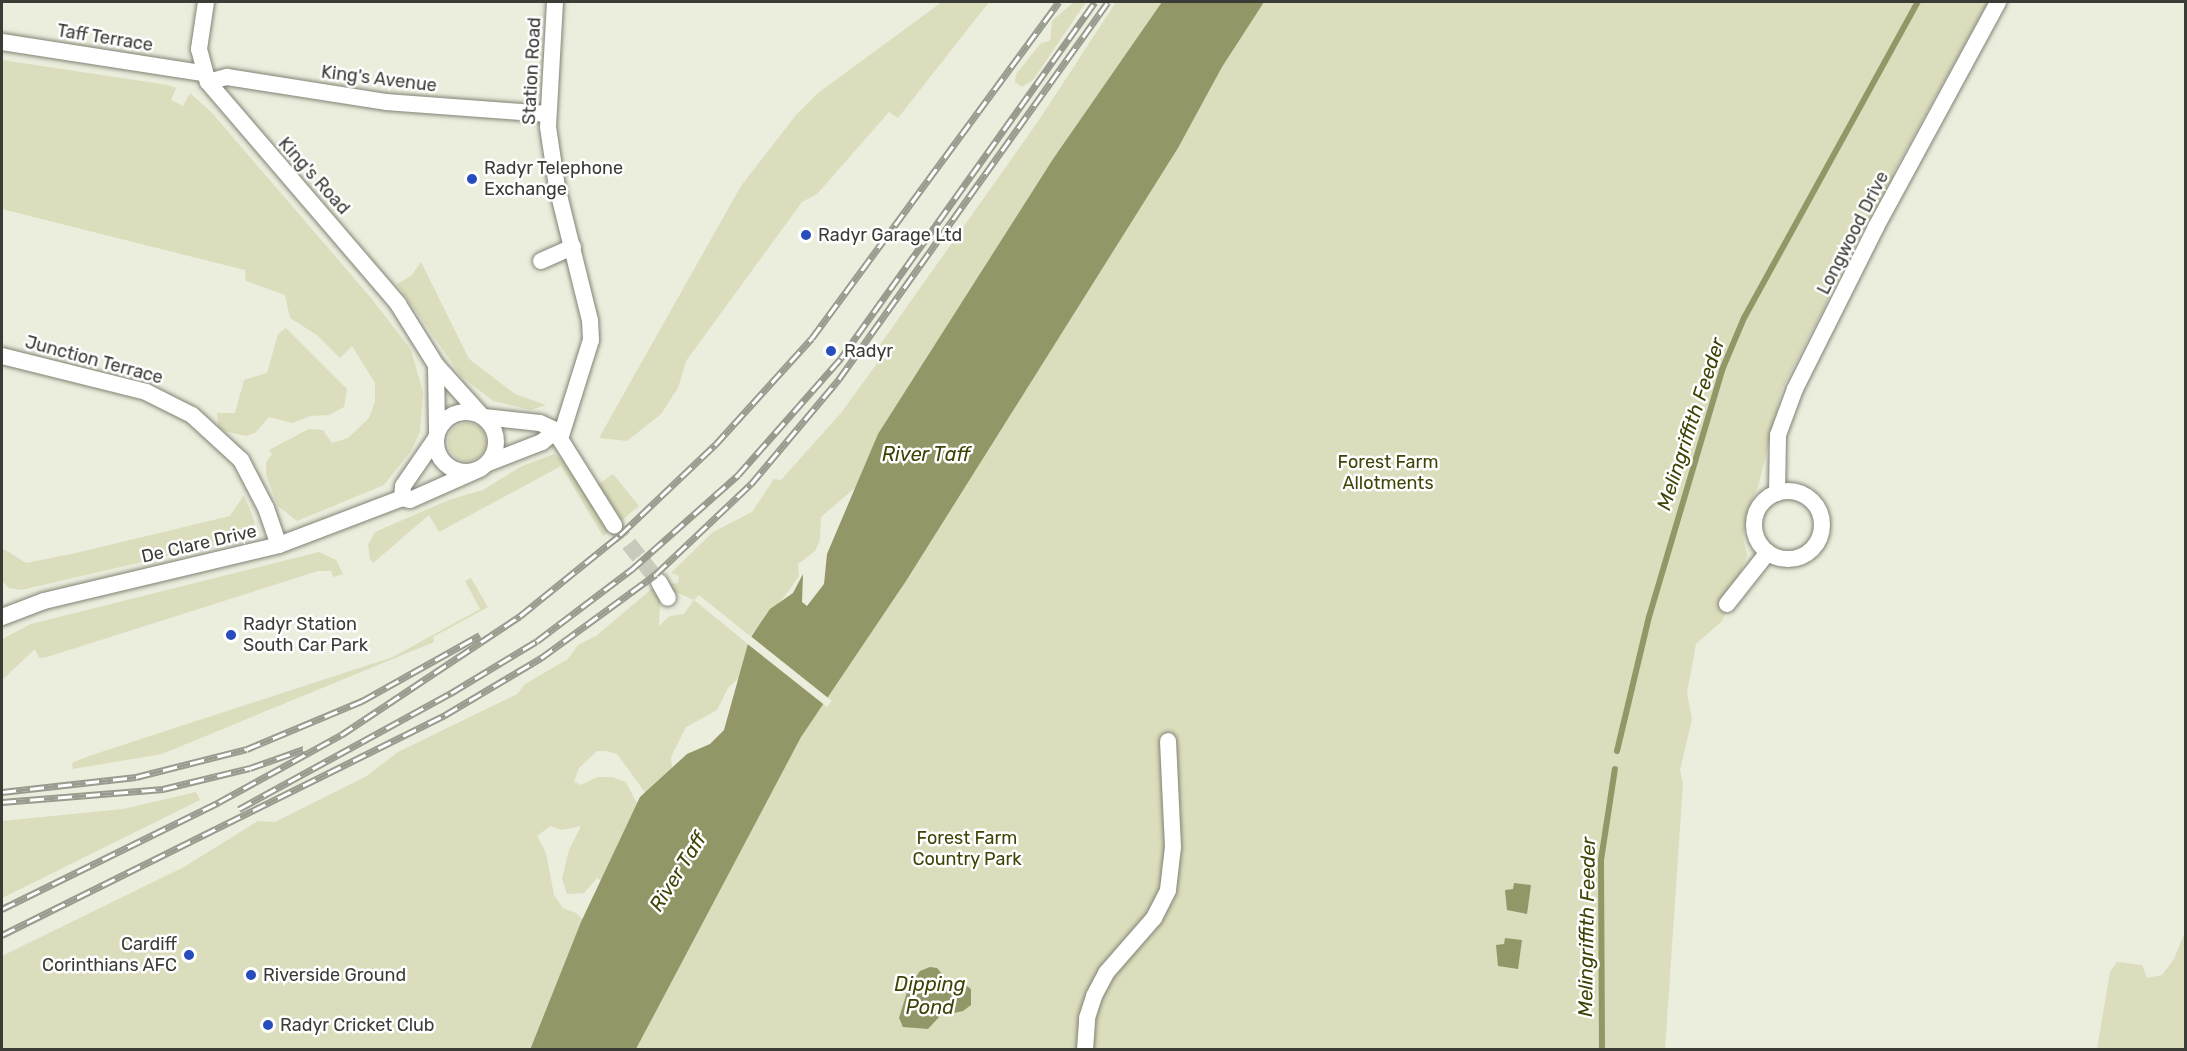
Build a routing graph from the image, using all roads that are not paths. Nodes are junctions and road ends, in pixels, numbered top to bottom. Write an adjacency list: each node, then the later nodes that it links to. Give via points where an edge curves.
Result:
1 (206, 2): 5 (street, via 199,49)
2 (555, 2): 6 (street, Station Road)
3 (1998, 2): 15 (street, Longwood Drive, via 1882,216 1795,389 1778,435)
4 (2, 42): 5 (street, Taff Terrace)
5 (206, 78): 6 (street, King's Avenue, via 224,77 387,102); 10 (street, King's Road, via 398,304)
6 (547, 114): 7 (street, Station Road, via 557,187)
7 (573, 247): 8 (street); 12 (street, Station Road, via 591,320 591,340 582,374)
8 (541, 261)
9 (2, 356): 18 (street, Junction Terrace, via 146,392 192,415 241,460 266,508)
10 (436, 365): 11 (street, King's Road); 13 (street)
11 (483, 416): 12 (street, via 540,423); 13 (street, via 457,412); 14 (street, via 496,436)
12 (557, 432): 14 (street); 17 (street, via 566,454)
13 (436, 434): 14 (street, via 438,454 451,468 470,472); 16 (street, via 403,486)
14 (484, 466): 16 (street, De Clare Drive, via 410,500)
15 (1777, 492): 19 (street, via 1762,503 1754,518 1759,545); 19 (street, via 1789,491 1811,500 1821,519 1822,531 1818,542 1800,558 1778,559)
16 (402, 498): 18 (street, De Clare Drive, via 340,525)
17 (614, 525)
18 (279, 545): 23 (street, De Clare Drive)
19 (1768, 552): 22 (street)
20 (659, 582): 21 (street)
21 (668, 598)
22 (1727, 604)
23 (4, 611)
24 (1168, 741): 25 (street, via 1173,847 1168,890 1154,918 1106,973 1094,996 1087,1018)
25 (1085, 1050)

